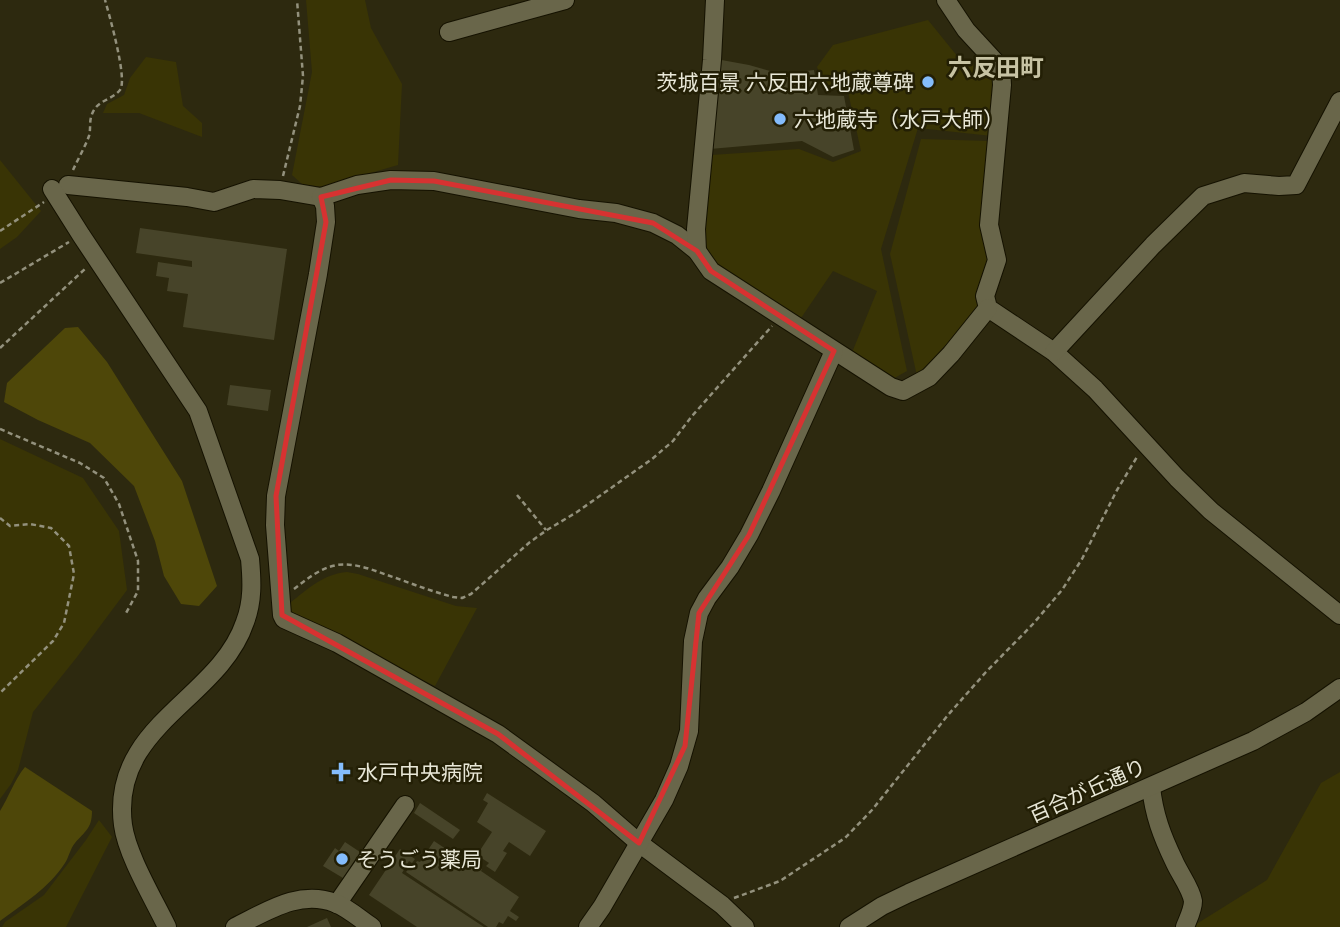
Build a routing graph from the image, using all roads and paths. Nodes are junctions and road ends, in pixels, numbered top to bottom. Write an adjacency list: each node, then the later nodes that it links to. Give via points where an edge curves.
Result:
1 (105, 0): 8 (path, via 122,86 91,115 89,136)
2 (297, 0): 9 (path, via 303,76)
3 (565, 0): 6 (street)
4 (715, 0): 13 (street)
5 (946, 0): 16 (street, via 1001,68 989,225 997,260 985,296)
6 (449, 32)
7 (1340, 101): 20 (street, via 1296,185 1244,183 1203,196)
8 (58, 189): 9 (street, via 214,202 253,189); 11 (path); 12 (street)
9 (279, 190): 10 (street)
10 (321, 197): 13 (street, via 391,180 434,181 616,213 653,223); 26 (street, via 326,222 276,496)
11 (0, 231)
12 (80, 236): 14 (street); 15 (path)
13 (697, 251): 17 (street, via 711,271)
14 (96, 259): 18 (path); 36 (street, via 198,411 250,559 253,584 245,624 235,643 220,665 156,729 128,774 122,808 127,841)
15 (0, 283)
16 (988, 308): 19 (street, via 929,377 904,391); 20 (street)
17 (781, 316): 19 (street); 25 (path, via 673,440)
18 (0, 348)
19 (834, 351): 33 (street, via 749,535 699,613 685,747 672,783)
20 (1054, 352): 22 (street)
21 (0, 429): 27 (path, via 104,478 138,561 138,591)
22 (1146, 444): 28 (street, via 1211,511); 35 (path, via 1062,590 948,715 872,810 845,838 780,881)
23 (517, 495): 25 (path)
24 (0, 518): 30 (path, via 10,526 51,528 69,546 74,574 64,623 53,641)
25 (547, 530): 26 (path, via 462,598 382,573 337,565 313,575)
26 (281, 600): 33 (street, via 284,619 337,643 498,734 593,803)
27 (125, 615)
28 (1340, 615)
29 (1340, 688): 31 (street, 百合が丘通り, via 1254,741)
30 (0, 693)
31 (1152, 787): 41 (street, 百合が丘通り, via 909,893); 42 (street, via 1162,834 1192,896)
32 (405, 805): 34 (street)
33 (639, 844): 35 (street); 39 (street)
34 (337, 904): 37 (street, via 298,899); 38 (street)
35 (722, 905): 40 (street)
36 (167, 927)
37 (235, 927)
38 (372, 927)
39 (588, 927)
40 (745, 927)
41 (849, 927)
42 (1185, 927)

